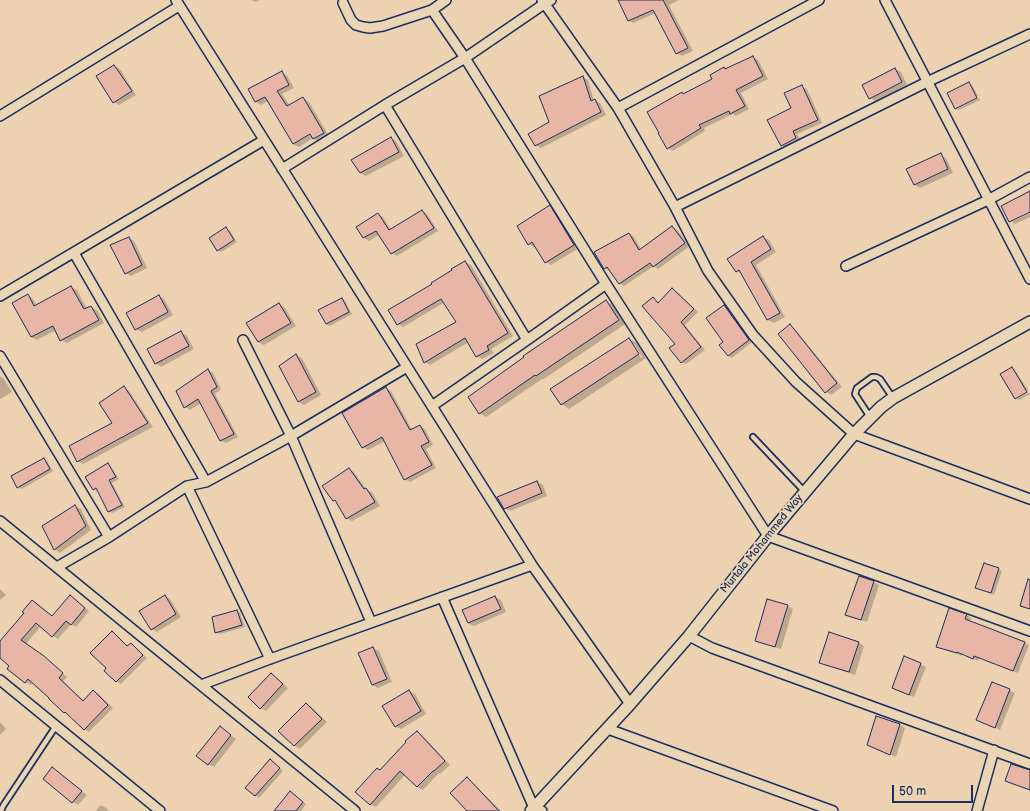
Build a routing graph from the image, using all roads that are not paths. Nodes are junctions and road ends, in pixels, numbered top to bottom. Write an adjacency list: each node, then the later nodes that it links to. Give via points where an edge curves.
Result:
1 (446, 0): 7 (street)
2 (819, 0): 12 (street)
3 (885, 0): 10 (street)
4 (545, 1): 9 (street); 12 (street)
5 (178, 3): 13 (street); 14 (street)
6 (343, 3): 7 (street, via 356,25 370,28)
7 (432, 10): 9 (street)
8 (1030, 34): 10 (street)
9 (465, 58): 11 (street); 22 (street)
10 (927, 82): 17 (street); 18 (street)
11 (386, 105): 15 (street); 26 (street)
12 (618, 108): 18 (street)
13 (0, 116)
14 (264, 140): 15 (street); 19 (street)
15 (282, 169): 28 (street)
16 (1030, 177): 17 (street)
17 (988, 200): 20 (street); 21 (street)
18 (675, 207): 32 (street, via 708,271 753,335 796,382)
19 (74, 253): 23 (street); 35 (street)
20 (846, 266)
21 (1030, 279)
22 (606, 284): 26 (street); 40 (street)
23 (0, 296)
24 (1030, 322): 29 (street, Murtala Mohammed Way)
25 (243, 340): 33 (street)
26 (527, 340): 30 (street)
27 (0, 356): 41 (street)
28 (407, 367): 30 (street); 33 (street)
29 (893, 398): 31 (street, Murtala Mohammed Way); 31 (lane, via 876,377 872,377 857,388 855,394)
30 (432, 406): 42 (street)
31 (870, 418): 32 (street, Murtala Mohammed Way)
32 (854, 434): 37 (street, Murtala Mohammed Way); 38 (street)
33 (291, 436): 35 (street); 45 (street)
34 (753, 437): 37 (lane)
35 (206, 482): 36 (street)
36 (186, 486): 41 (street); 48 (street)
37 (805, 492): 40 (street, Murtala Mohammed Way)
38 (1030, 499)
39 (0, 521): 43 (street)
40 (768, 536): 46 (street); 47 (street, Murtala Mohammed Way)
41 (109, 537): 43 (street)
42 (532, 565): 44 (street); 51 (street)
43 (56, 567): 50 (street)
44 (442, 597): 45 (street); 56 (street)
45 (371, 622): 48 (street)
46 (1030, 631)
47 (689, 636): 51 (street, Murtala Mohammed Way); 54 (street, via 712,648)
48 (270, 658): 50 (street)
49 (0, 680): 52 (street)
50 (201, 685): 59 (street)
51 (630, 704): 53 (street, Murtala Mohammed Way)
52 (56, 726): 57 (lane); 58 (street)
53 (608, 729): 56 (street, Murtala Mohammed Way); 60 (street)
54 (994, 750): 55 (street); 61 (street)
55 (1030, 764)
56 (535, 810)
57 (1, 811)
58 (160, 811)
59 (355, 811)
60 (833, 811)
61 (977, 811)

